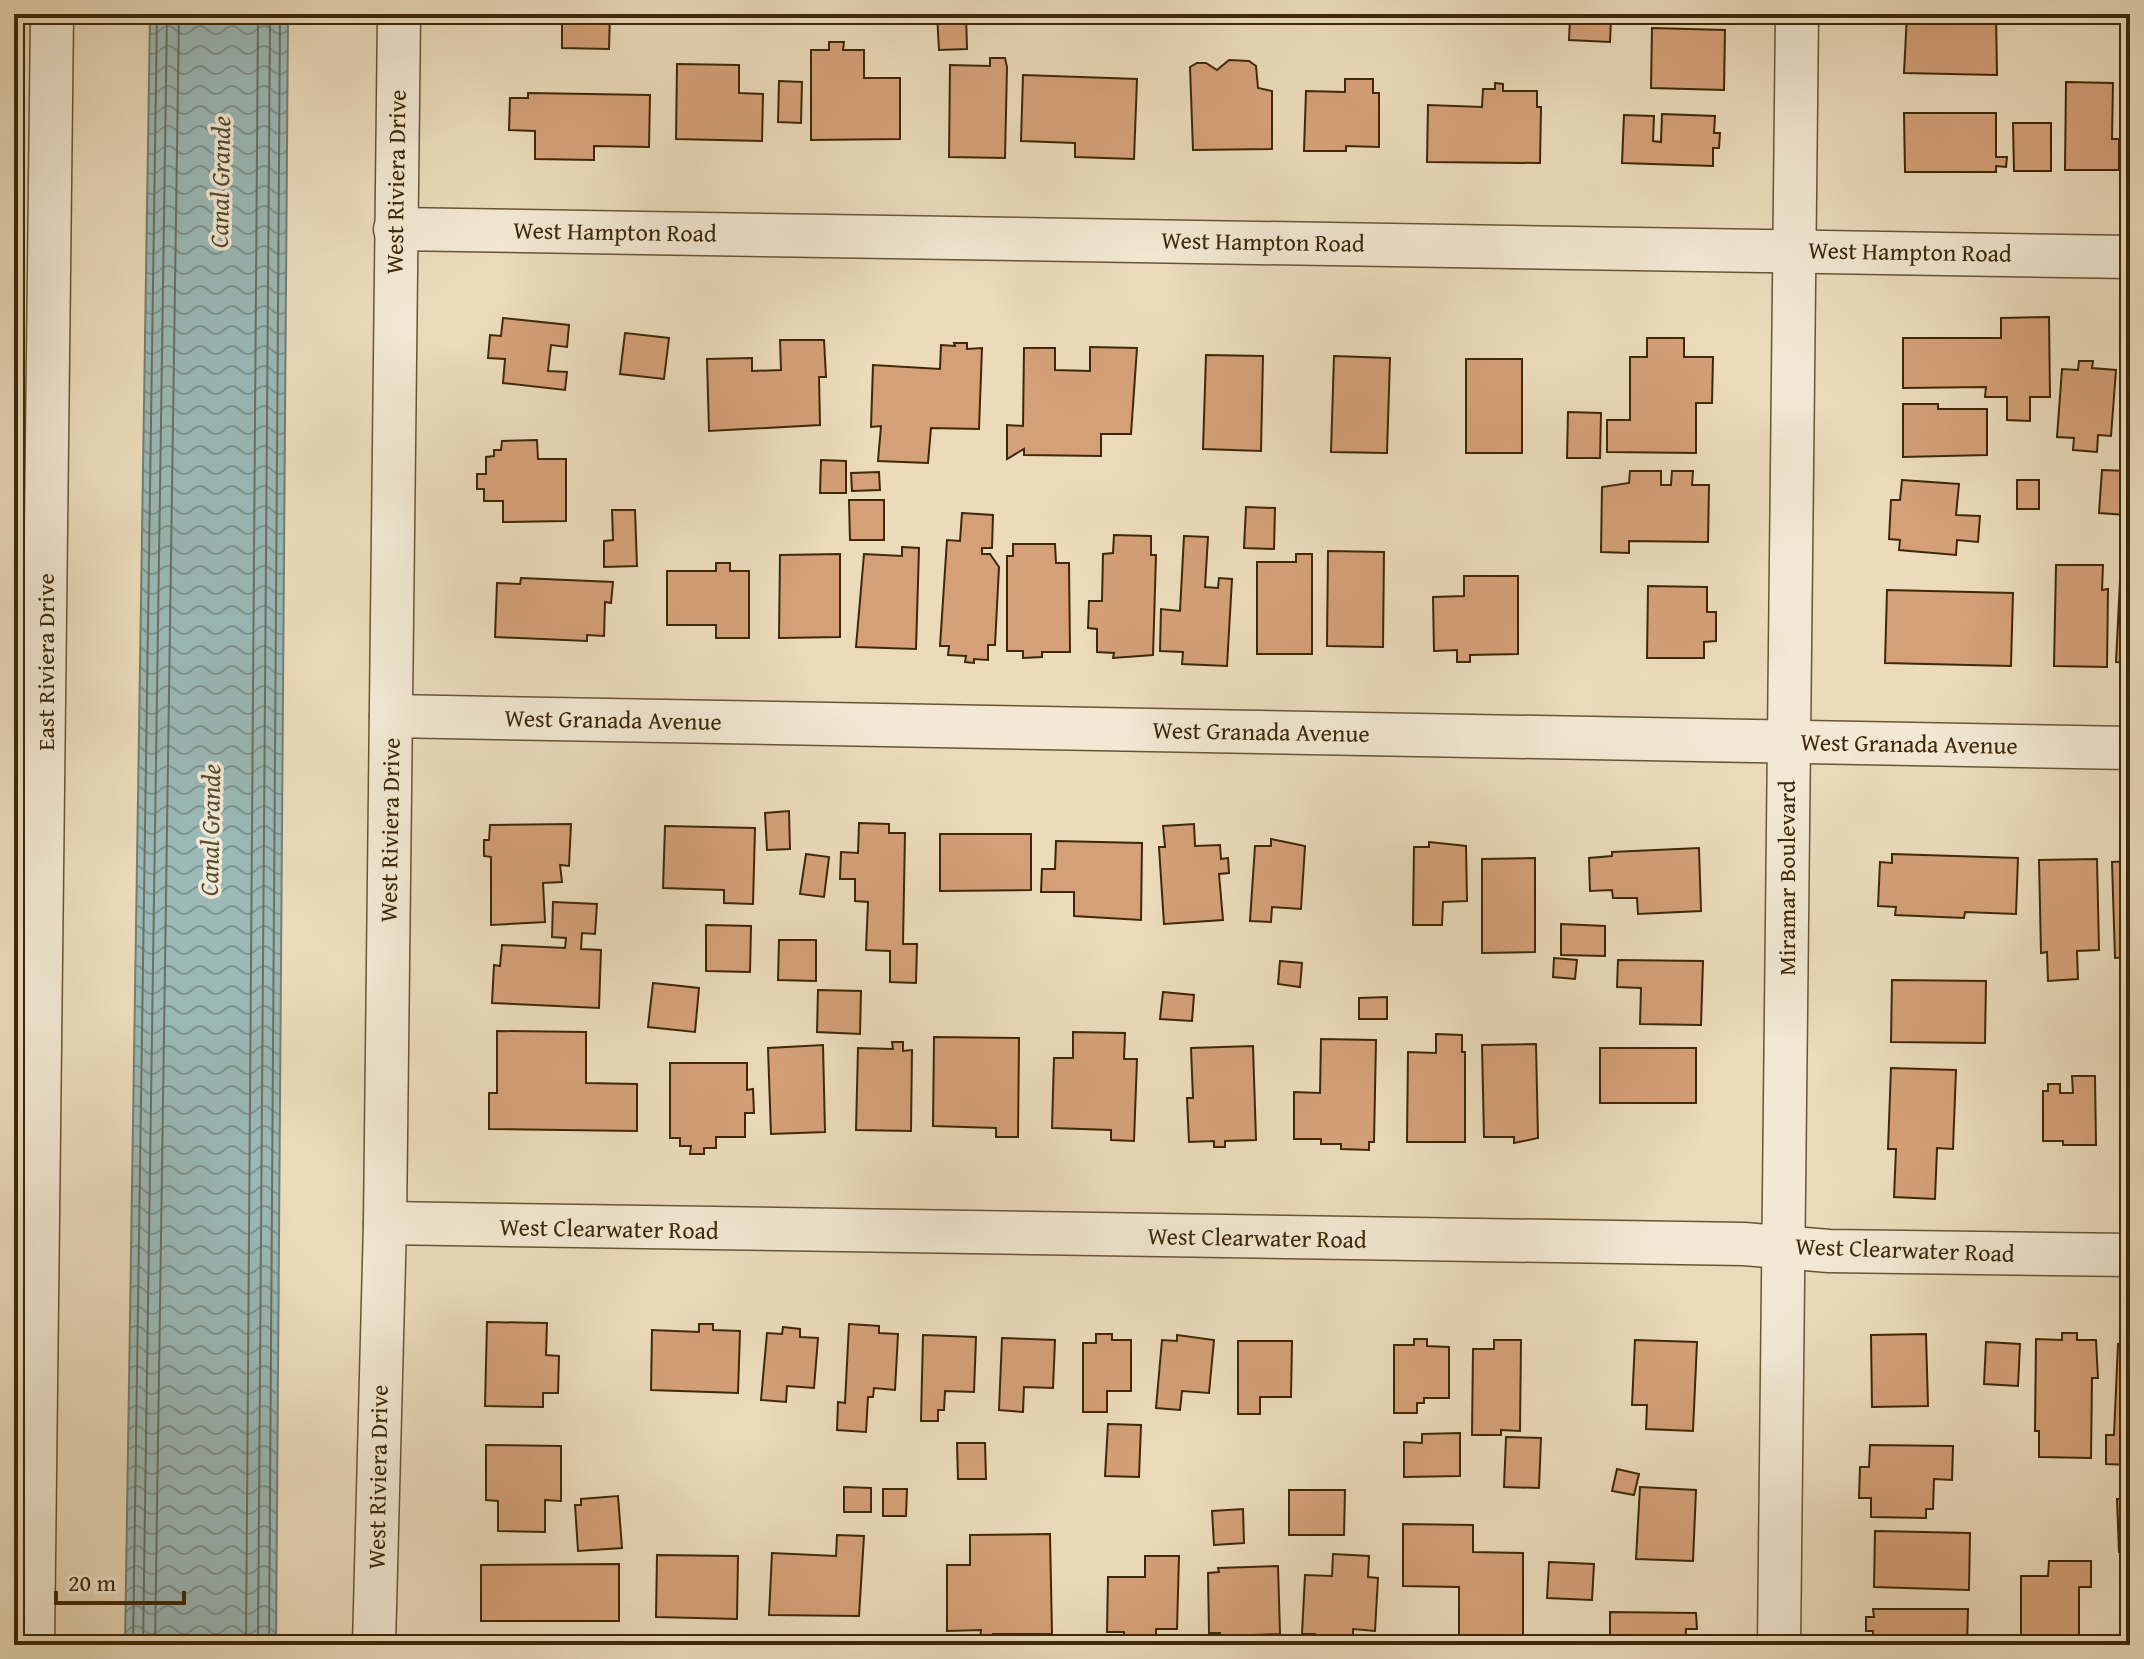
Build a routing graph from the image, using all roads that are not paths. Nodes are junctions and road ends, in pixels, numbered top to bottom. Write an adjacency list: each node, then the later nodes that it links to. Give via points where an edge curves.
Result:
1 (52, 14): 5 (street, East Riviera Drive)
2 (399, 14): 4 (street, West Riviera Drive)
3 (1797, 14): 6 (street, Miramar Boulevard)
4 (395, 229): 6 (street, West Hampton Road); 8 (street, West Riviera Drive)
5 (32, 235): 9 (street, East Riviera Drive)
6 (1795, 250): 7 (street, West Hampton Road); 10 (street, Miramar Boulevard)
7 (2130, 257)
8 (391, 716): 10 (street, West Granada Avenue); 13 (street, West Riviera Drive)
9 (30, 726): 12 (street, East Riviera Drive)
10 (1788, 742): 11 (street, West Granada Avenue); 14 (street, Miramar Boulevard)
11 (2130, 748)
12 (27, 1212): 16 (street, East Riviera Drive)
13 (385, 1223): 14 (street, West Clearwater Road); 17 (street, West Riviera Drive)
14 (1786, 1246): 15 (street, West Clearwater Road); 18 (street, Miramar Boulevard)
15 (2130, 1255)
16 (33, 1645)
17 (374, 1645)
18 (1779, 1645)

